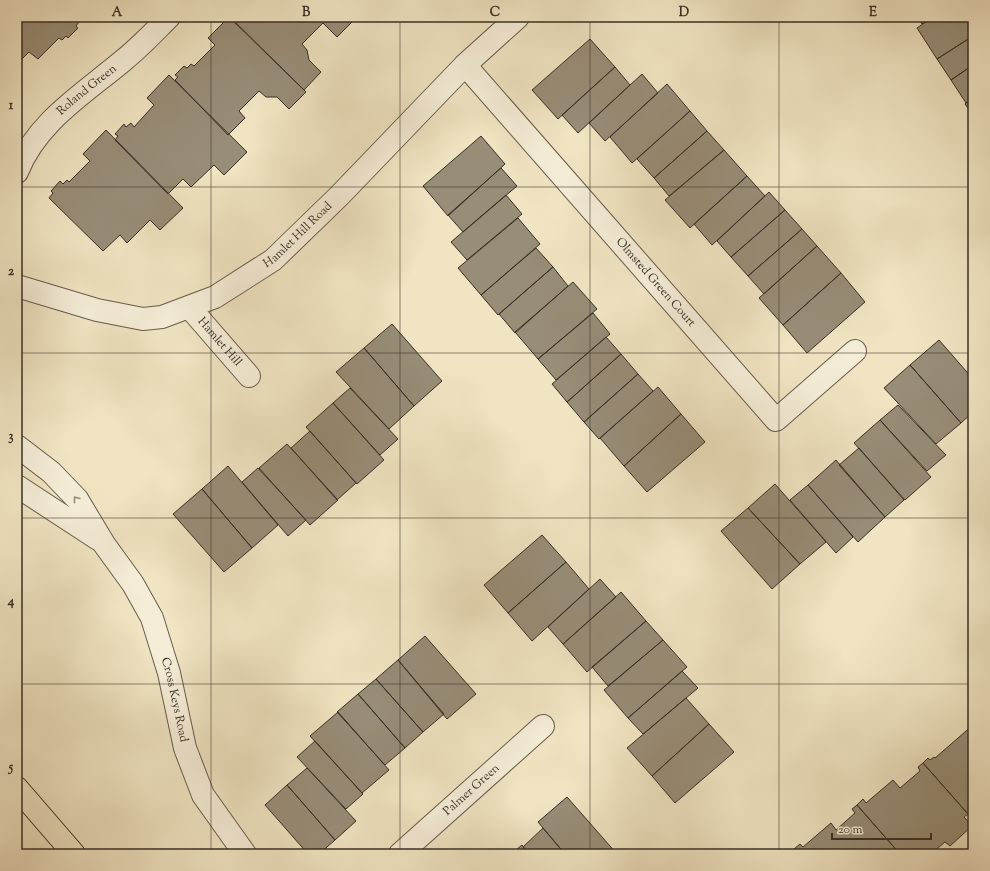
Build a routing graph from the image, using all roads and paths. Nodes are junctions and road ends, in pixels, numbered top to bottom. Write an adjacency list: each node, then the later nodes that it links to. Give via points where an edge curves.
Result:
1 (169, 17): 4 (street, Roland Green, via 126,59 73,99 52,120 24,154)
2 (518, 17): 3 (street, Hamlet Hill Road)
3 (465, 66): 6 (street, Hamlet Hill Road, via 273,260 215,297); 7 (street, Olmsted Green Court, via 776,420)
4 (17, 172)
5 (17, 286): 6 (street, Hamlet Hill Road, via 97,310 143,319 162,317)
6 (190, 308): 8 (street, Hamlet Hill)
7 (855, 351)
8 (249, 376)
9 (17, 446): 11 (street, Cross Keys Road, one-way to 9, via 77,499 51,472)
10 (17, 486): 11 (street, Cross Keys Road)
11 (104, 544): 15 (street, Cross Keys Road, via 133,584 152,618 169,673 185,748 203,795)
12 (543, 726): 16 (street, Palmer Green)
13 (17, 788): 14 (main road)
14 (74, 854)
15 (246, 854)
16 (400, 854)

